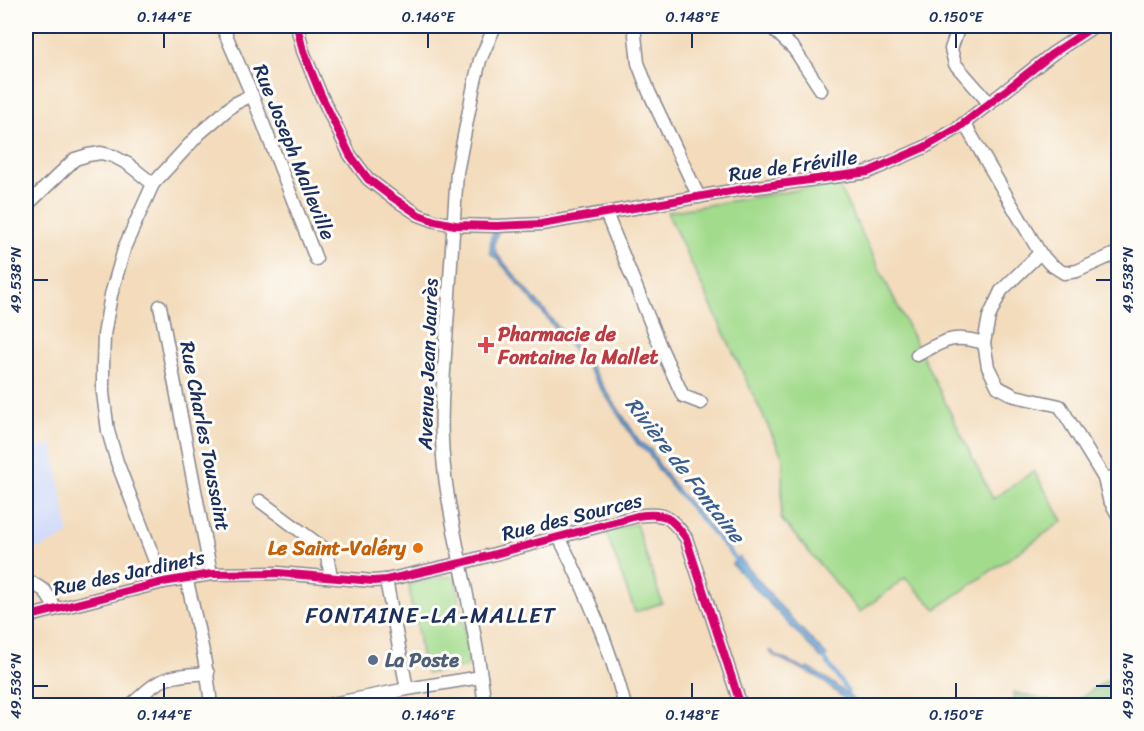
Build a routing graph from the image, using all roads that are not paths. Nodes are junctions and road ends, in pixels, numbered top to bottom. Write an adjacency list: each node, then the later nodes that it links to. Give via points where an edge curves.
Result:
1 (222, 26): 9 (street, Rue Joseph Malleville)
2 (297, 26): 16 (street, Rue de Fréville, via 320,93 351,155 368,179 419,215)
3 (495, 26): 16 (street, Avenue Jean Jaurès, via 480,60 469,108 457,172)
4 (634, 26): 13 (street, via 638,63 649,92)
5 (770, 26): 8 (street, via 794,49)
6 (959, 26): 10 (street, via 951,49 955,64)
7 (1094, 26): 10 (street, Rue de Fréville)
8 (821, 90)
9 (252, 95): 12 (street, via 234,104 200,133); 19 (street, Rue Joseph Malleville)
10 (990, 104): 11 (street, Rue de Fréville)
11 (964, 123): 13 (street, Rue de Fréville, via 924,147 868,172); 17 (street)
12 (153, 184): 14 (street, via 113,156 88,155 75,159); 35 (street, via 125,246 111,295 104,335 103,393 117,462)
13 (699, 197): 15 (street, Rue de Fréville)
14 (26, 206)
15 (606, 213): 16 (street, Rue de Fréville, via 541,224); 23 (street, via 683,396)
16 (455, 225): 29 (street, Avenue Jean Jaurès, via 442,438 451,519)
17 (1040, 253): 18 (street, via 1064,273); 21 (street, via 1001,291 989,317)
18 (1119, 255)
19 (316, 259)
20 (160, 306): 30 (street, Rue Charles Toussaint)
21 (984, 343): 22 (street, via 956,338); 25 (street, via 988,367 998,387 1016,396 1060,406)
22 (917, 355)
23 (701, 403)
24 (1119, 477): 25 (street)
25 (1104, 478): 27 (street, via 1109,499)
26 (260, 501): 31 (street, via 326,549)
27 (1119, 515)
28 (559, 537): 29 (street, Rue des Sources); 45 (street, via 608,647); 46 (street, Rue des Sources, via 654,513 677,525 686,538)
29 (461, 563): 34 (street, Rue des Sources); 39 (street, Avenue Jean Jaurès)
30 (211, 574): 31 (street, Rue des Jardinets); 32 (street, Rue des Jardinets)
31 (331, 577): 34 (street, Rue des Jardinets)
32 (186, 578): 35 (street, Rue des Jardinets); 38 (street)
33 (26, 579): 36 (street, via 45,591)
34 (386, 579): 40 (street)
35 (163, 582): 36 (street, Rue des Jardinets)
36 (56, 609): 37 (street, Rue des Jardinets)
37 (26, 617)
38 (208, 673): 41 (street, via 166,678); 42 (street)
39 (481, 677): 40 (street); 44 (street, Avenue Jean Jaurès)
40 (407, 689): 43 (street)
41 (129, 705)
42 (211, 705)
43 (322, 705)
44 (485, 705)
45 (625, 705)
46 (741, 705)

